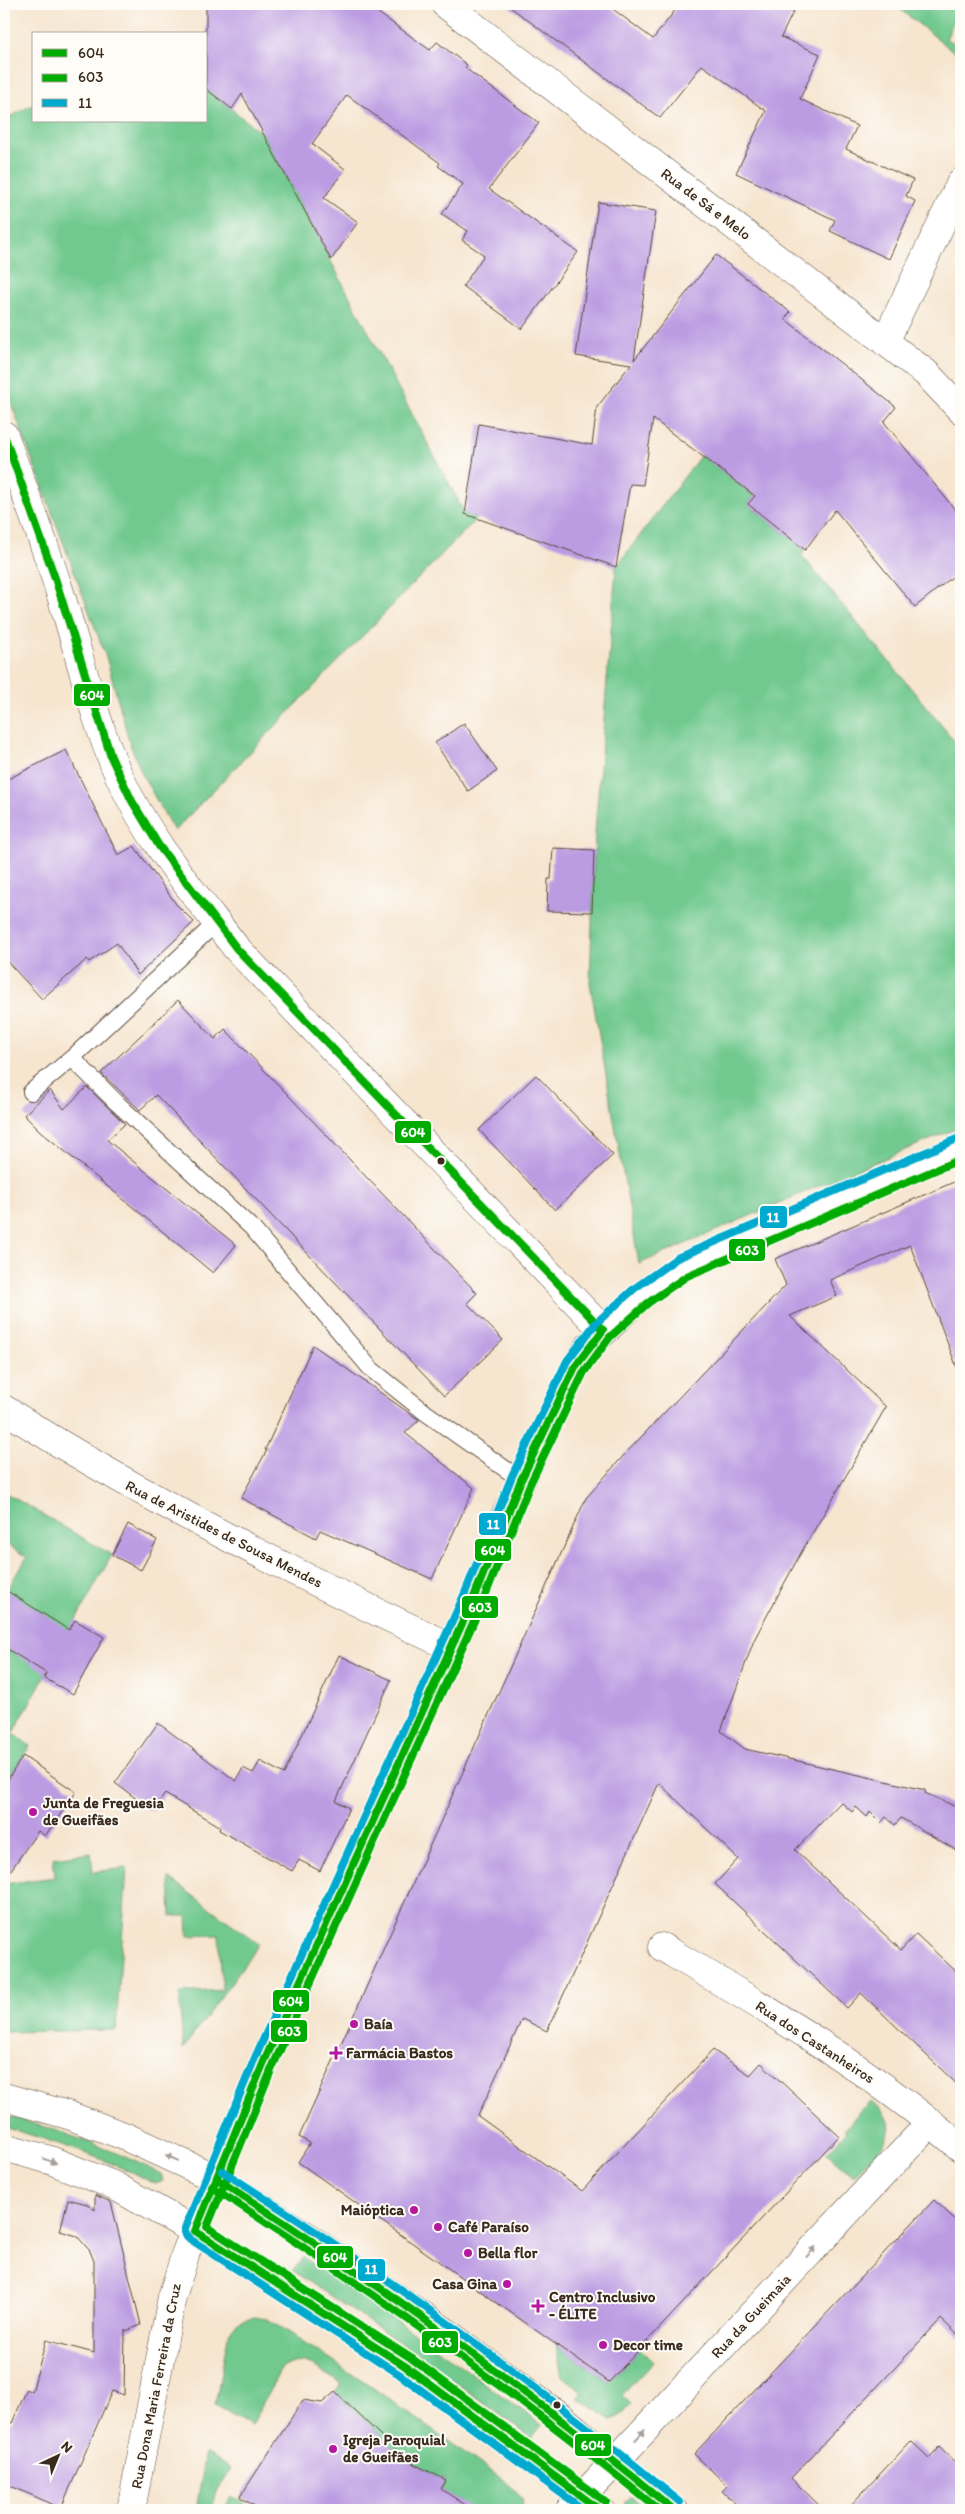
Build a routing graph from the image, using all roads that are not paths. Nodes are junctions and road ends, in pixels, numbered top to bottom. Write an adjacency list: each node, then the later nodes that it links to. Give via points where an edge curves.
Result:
1 (446, 4): 3 (street, Rua de Sá e Melo)
2 (961, 182): 3 (street)
3 (884, 342): 4 (street, Rua de Sá e Melo, via 926,373)
4 (961, 410)
5 (4, 435): 6 (street, via 56,579 120,778 182,881)
6 (217, 922): 7 (lane); 10 (street, via 265,980)
7 (72, 1058): 8 (lane); 12 (lane, via 252,1228 371,1369 426,1414)
8 (31, 1092)
9 (961, 1148): 10 (street, Rua Dona Maria Ferreira da Cruz, via 682,1267 642,1295)
10 (603, 1330): 12 (street, Rua Dona Maria Ferreira da Cruz, via 575,1367)
11 (4, 1409): 13 (street, Rua de Aristides de Sousa Mendes, via 187,1517)
12 (521, 1480): 13 (street, Rua Dona Maria Ferreira da Cruz)
13 (451, 1647): 19 (street, Rua Dona Maria Ferreira da Cruz, via 264,2064)
14 (662, 1947): 16 (street, Rua dos Castanheiros, via 851,2063)
15 (4, 2096): 19 (street, one-way to 15, via 124,2136)
16 (931, 2122): 18 (street, Rua dos Castanheiros); 21 (street, Rua da Gueimaia, one-way to 16)
17 (4, 2146): 20 (street, one-way to 20, via 112,2185)
18 (961, 2148)
19 (216, 2179): 20 (street, Rua Dona Maria Ferreira da Cruz); 21 (street, via 305,2235 443,2330)
20 (195, 2231): 22 (street, via 405,2366); 23 (street, Rua Dona Maria Ferreira da Cruz, via 172,2297)
21 (616, 2461): 22 (street, Rua da Gueimaia); 24 (street)
22 (584, 2506)
23 (131, 2510)
24 (674, 2510)

